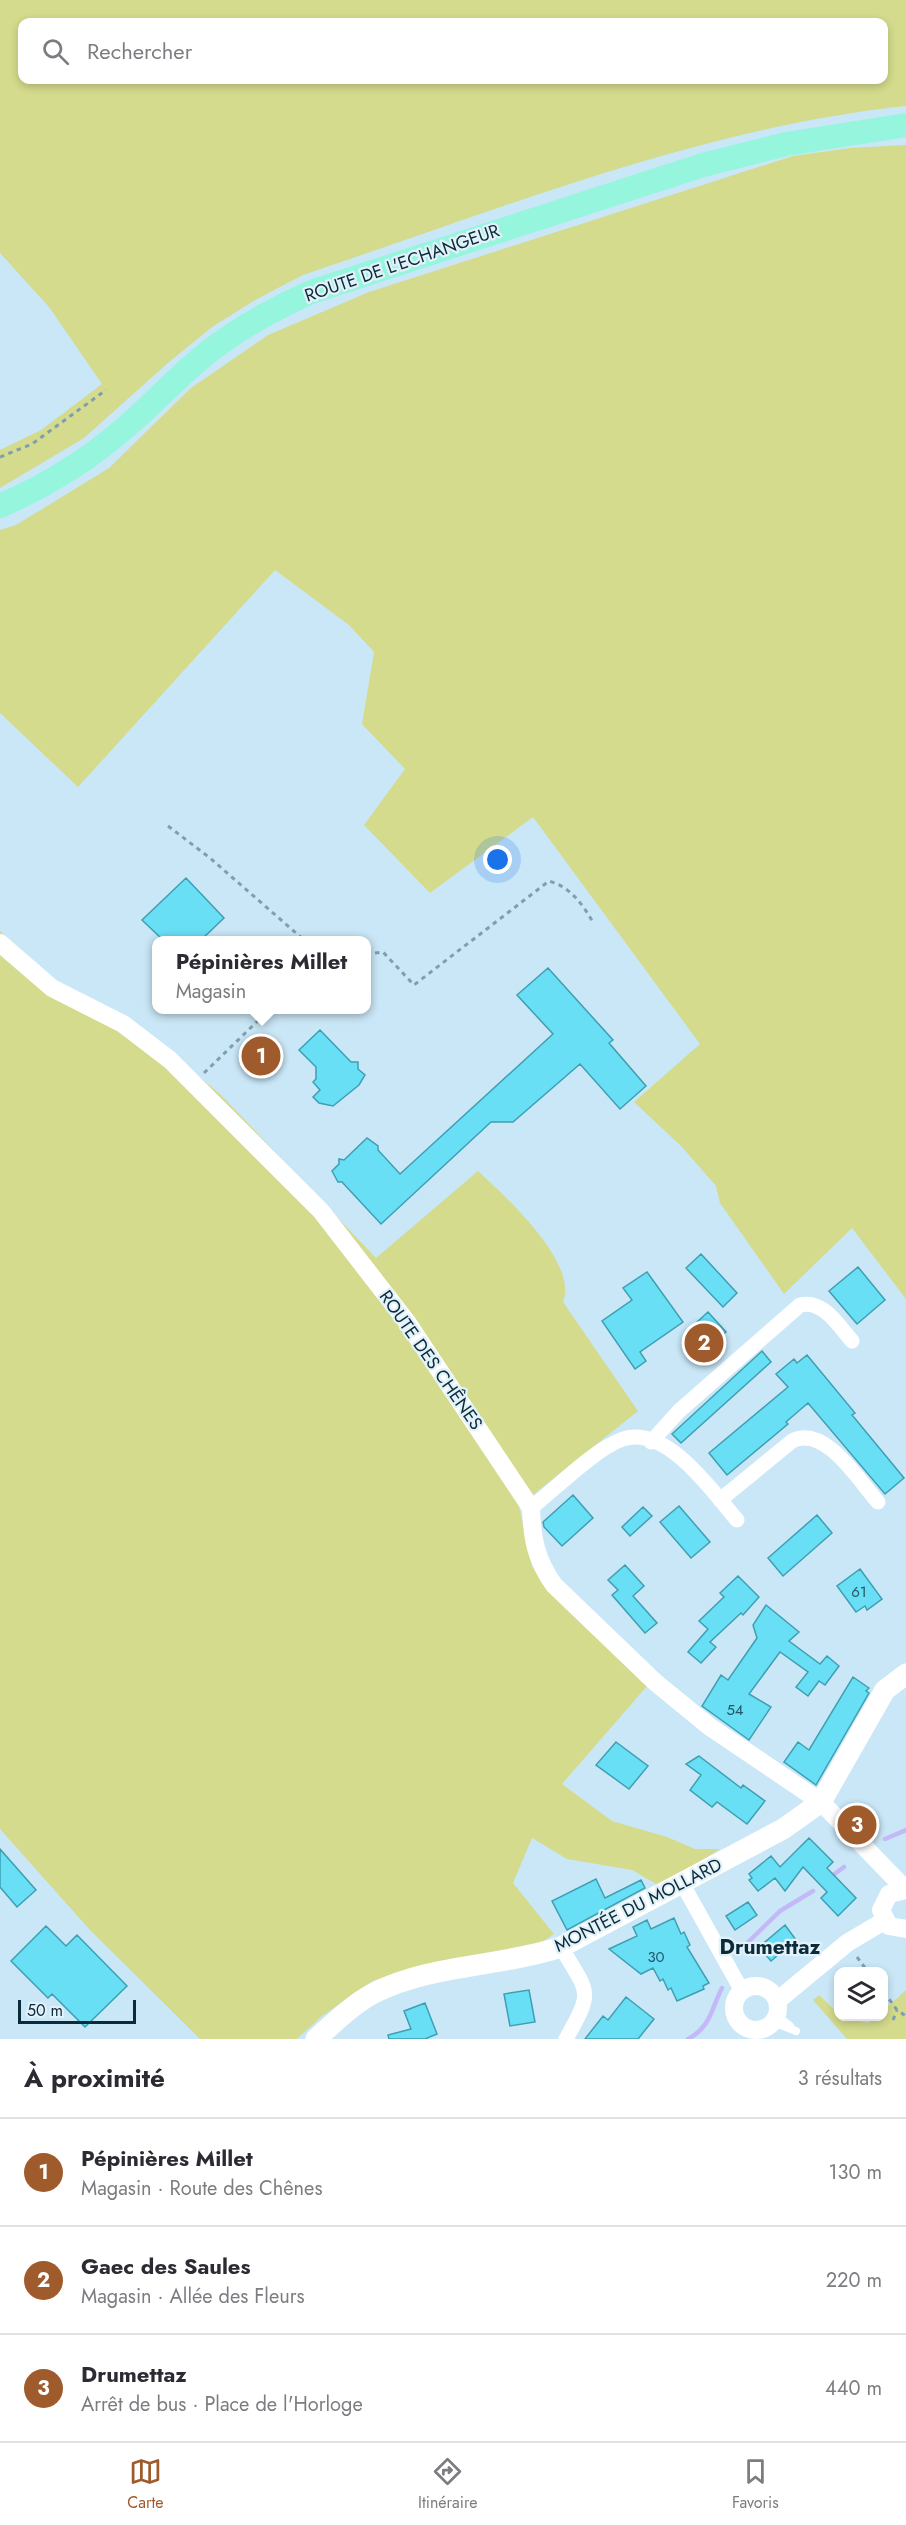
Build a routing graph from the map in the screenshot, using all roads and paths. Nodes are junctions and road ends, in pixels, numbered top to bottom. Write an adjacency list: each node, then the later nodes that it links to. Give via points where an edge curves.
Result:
1 (906, 124): 3 (main road, ROUTE DE L'ECHANGEUR)
2 (906, 133): 3 (main road, ROUTE DE L'ECHANGEUR)
3 (823, 136): 6 (main road, ROUTE DE L'ECHANGEUR, via 703,165 314,291 275,309 216,346 85,460)
4 (106, 390): 5 (path, via 32,444)
5 (0, 458)
6 (0, 506)
7 (168, 826): 9 (path)
8 (594, 924): 11 (path, via 580,901 549,880 414,985 383,952)
9 (299, 936)
10 (0, 943): 13 (street, ROUTE DES CHÊNES, via 52,988 123,1024)
11 (371, 953)
12 (264, 1014): 13 (path)
13 (194, 1083): 18 (street, ROUTE DES CHÊNES, via 321,1211 407,1322)
14 (852, 1341): 15 (street, via 822,1309 800,1305 679,1411)
15 (651, 1442): 16 (street, via 688,1463); 18 (street, via 632,1437 616,1442)
16 (720, 1500): 17 (street, via 792,1441 803,1437 816,1438 828,1445); 19 (street)
17 (878, 1502)
18 (531, 1508): 21 (street, via 532,1541 554,1584 655,1682 710,1727)
19 (737, 1520)
20 (906, 1674): 21 (main road, via 885,1690)
21 (821, 1802): 22 (main road, MONTÉE DU MOLLARD, via 783,1829); 23 (street)
22 (682, 1883): 26 (main road, MONTÉE DU MOLLARD); 27 (street)
23 (900, 1891): 24 (street, via 882,1904)
24 (883, 1917): 25 (street, via 895,1929); 29 (street, via 796,1983)
25 (906, 1929)
26 (561, 1947): 34 (main road, MONTÉE DU MOLLARD, via 398,1982 371,1994); 35 (street, via 586,1991)
27 (742, 1991): 29 (street, via 760,1986); 33 (street, via 734,2008)
28 (888, 1998): 30 (path)
29 (775, 2008): 33 (street, via 760,2030)
30 (897, 2010): 31 (path); 32 (path)
31 (906, 2016)
32 (893, 2020)
33 (745, 2033)
34 (316, 2039)
35 (566, 2039)

